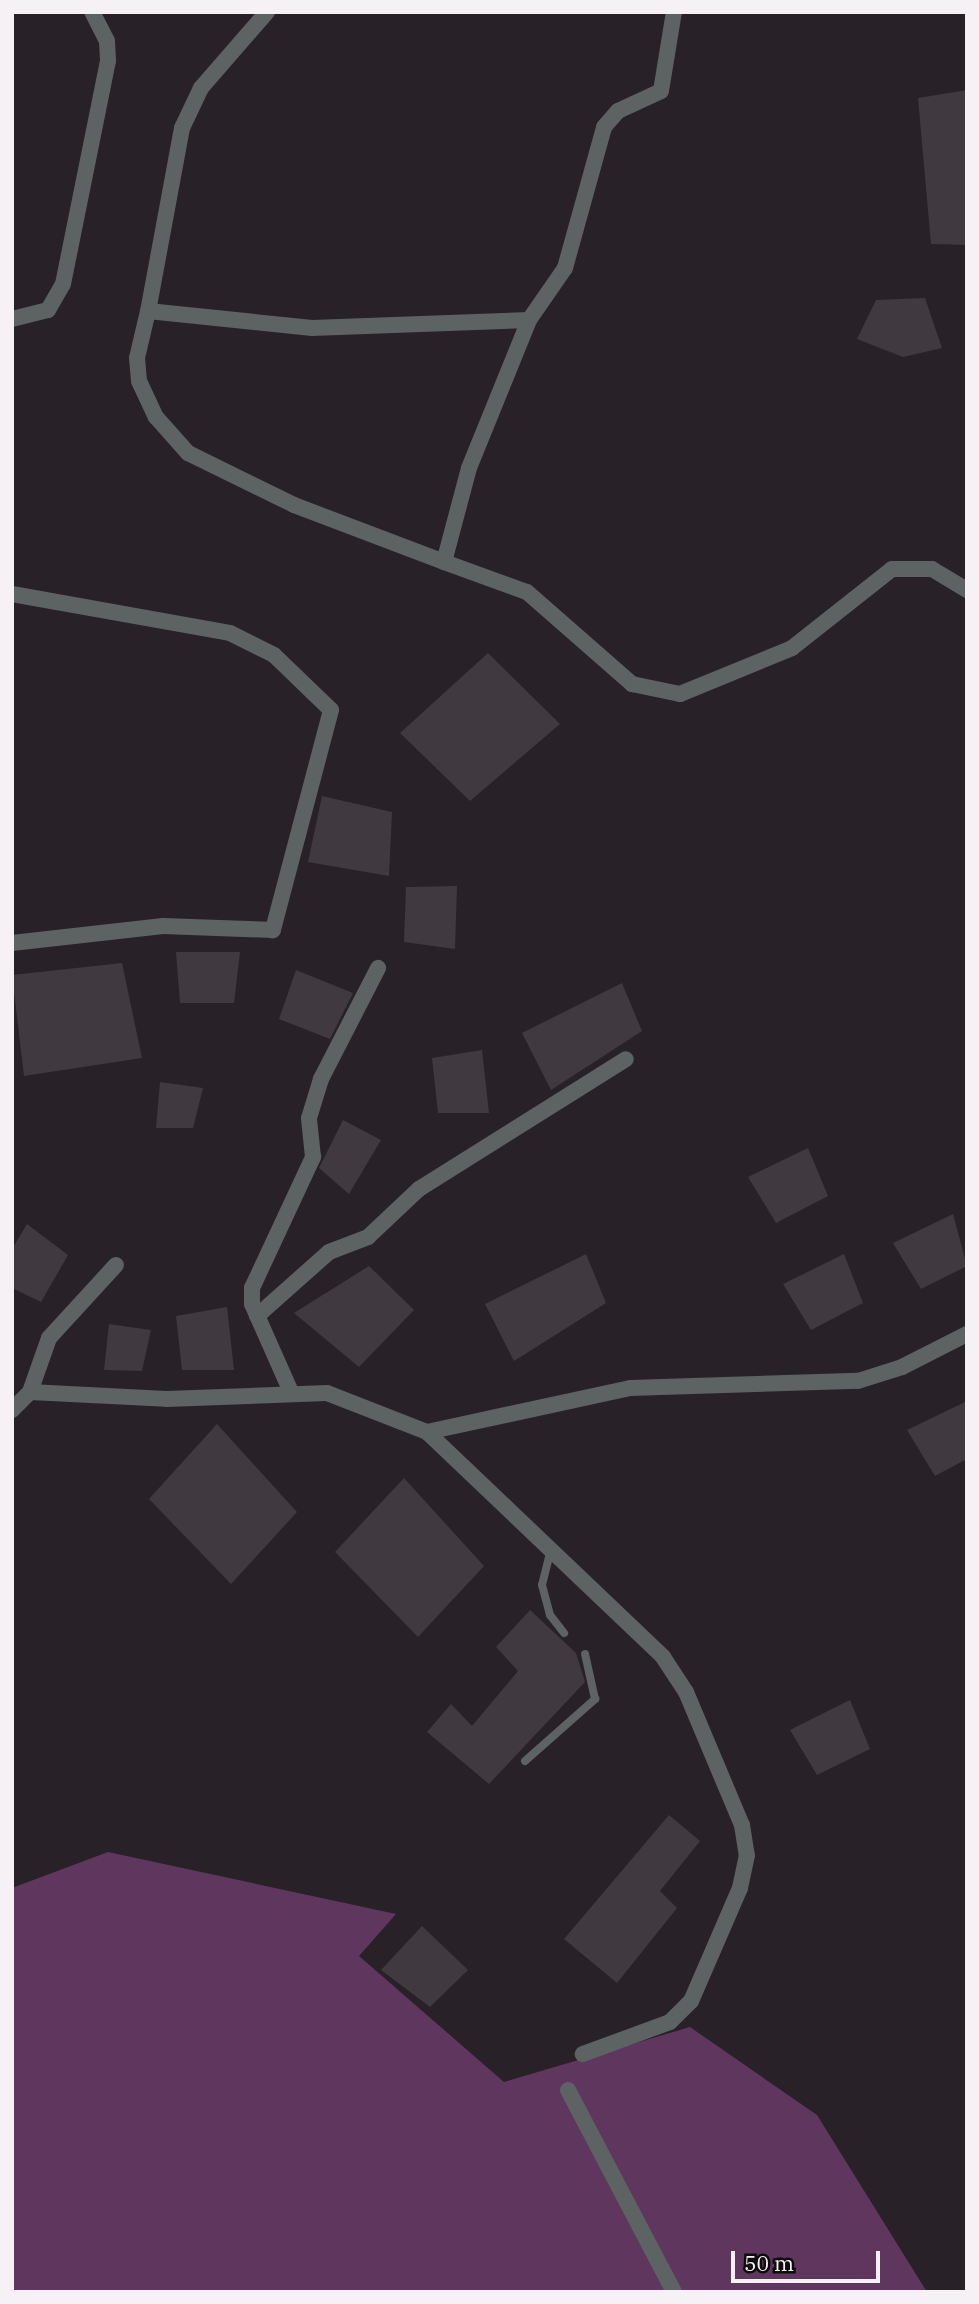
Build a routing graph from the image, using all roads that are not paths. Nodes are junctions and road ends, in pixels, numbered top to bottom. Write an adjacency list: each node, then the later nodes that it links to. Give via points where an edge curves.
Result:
1 (92, 12): 5 (street, via 107,41 108,60 63,284 48,310)
2 (267, 12): 4 (street, via 201,88 182,128)
3 (674, 12): 6 (street, via 661,91 618,111 604,127 565,268)
4 (148, 311): 6 (street, via 312,328); 7 (street, via 137,358 139,381 156,417 188,453 294,505)
5 (12, 319)
6 (529, 320): 7 (street, via 469,468)
7 (444, 562): 8 (street, via 527,592 632,684 680,694 792,648 892,569 932,569)
8 (967, 590)
9 (12, 594): 10 (street, via 245,639 274,655 331,710 273,930 163,926)
10 (12, 943)
11 (378, 968): 14 (street, via 317,1089 309,1118 313,1157 252,1287)
12 (626, 1059): 14 (street, via 419,1189 368,1237 329,1252)
13 (116, 1265): 16 (street, via 50,1338)
14 (257, 1316): 17 (street)
15 (967, 1334): 19 (street, via 902,1367 858,1381 630,1388)
16 (30, 1392): 17 (street, via 166,1399); 18 (street)
17 (291, 1392): 19 (street, via 343,1396)
18 (12, 1410)
19 (427, 1432): 20 (street)
20 (552, 1546): 21 (lane, via 542,1585 550,1615); 24 (street, via 676,1674 727,1783 747,1855 731,1914 682,2013)
21 (564, 1633)
22 (585, 1654): 23 (lane, via 595,1699)
23 (525, 1761)
24 (583, 2054)
25 (568, 2090): 26 (street)
26 (674, 2292)

